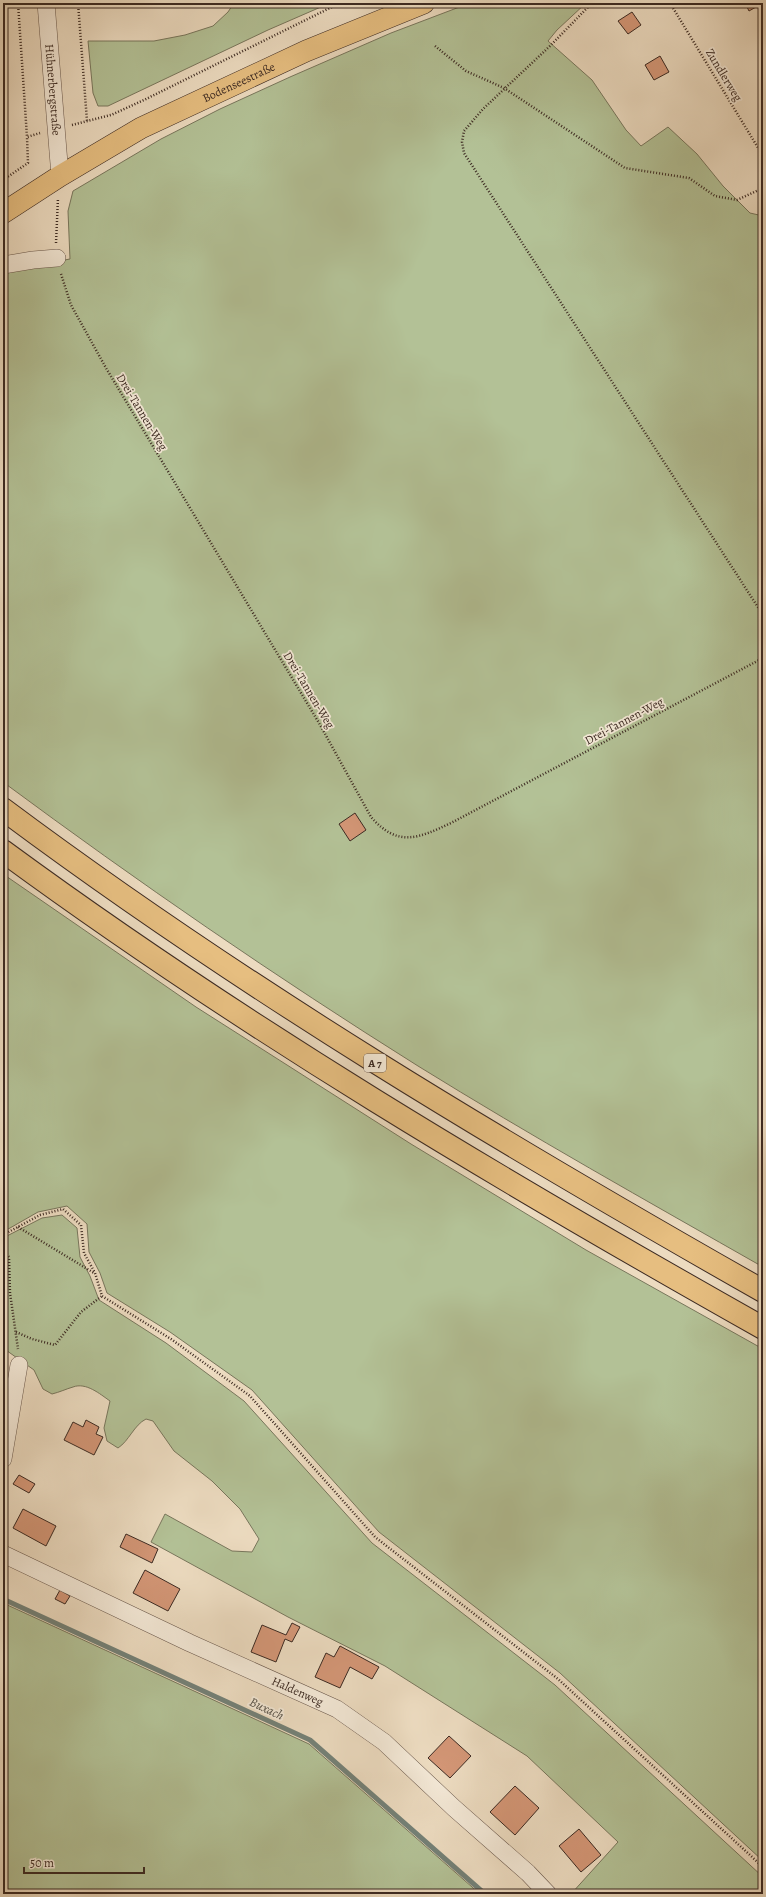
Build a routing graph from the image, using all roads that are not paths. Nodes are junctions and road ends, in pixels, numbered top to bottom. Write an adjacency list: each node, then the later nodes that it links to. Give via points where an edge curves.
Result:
1 (46, 3): 3 (street, Hühnerbergstraße)
2 (424, 3): 3 (main road, Bodenseestraße, via 306,51 183,108 142,128)
3 (60, 176): 4 (main road, Bodenseestraße)
4 (3, 213)
5 (57, 258): 6 (street)
6 (3, 265)
7 (3, 810): 9 (highway, A 7, via 199,949 306,1019 536,1161)
8 (3, 851): 10 (highway, via 197,985 384,1107)
9 (763, 1291)
10 (763, 1328)
11 (19, 1364): 12 (street)
12 (3, 1459)
13 (3, 1554): 14 (street, Haldenweg, via 190,1644 337,1709 384,1742)
14 (548, 1894)

